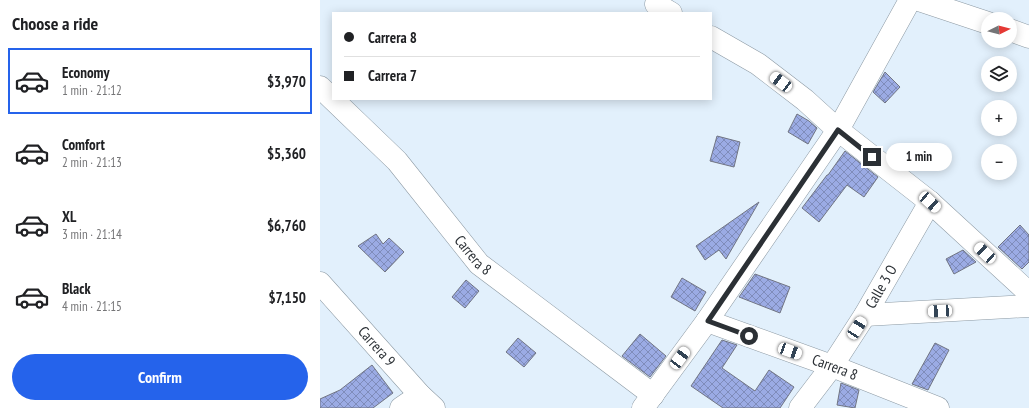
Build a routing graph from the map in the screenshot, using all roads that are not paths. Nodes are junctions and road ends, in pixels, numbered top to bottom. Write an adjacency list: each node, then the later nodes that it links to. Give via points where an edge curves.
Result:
1 (910, 0): 10 (street)
2 (919, 0): 3 (street)
3 (981, 21)
4 (1017, 33): 5 (street)
5 (1029, 37)
6 (712, 38): 10 (street, via 758,64 805,100)
7 (320, 87): 8 (street, Carrera 8)
8 (332, 99)
9 (334, 100): 19 (street, Carrera 8, via 397,161 479,264)
10 (838, 130): 11 (street); 16 (street)
11 (930, 202): 13 (street); 15 (street, Calle 3 O)
12 (320, 284): 18 (street, Carrera 9)
13 (1029, 293)
14 (1029, 306): 15 (street)
15 (865, 315): 17 (street, Calle 3 O)
16 (708, 321): 17 (street, Carrera 8); 19 (street)
17 (832, 366): 21 (street, Calle 3 O); 22 (street, Carrera 8)
18 (427, 401): 20 (street)
19 (648, 401)
20 (401, 408)
21 (800, 408)
22 (938, 408)

